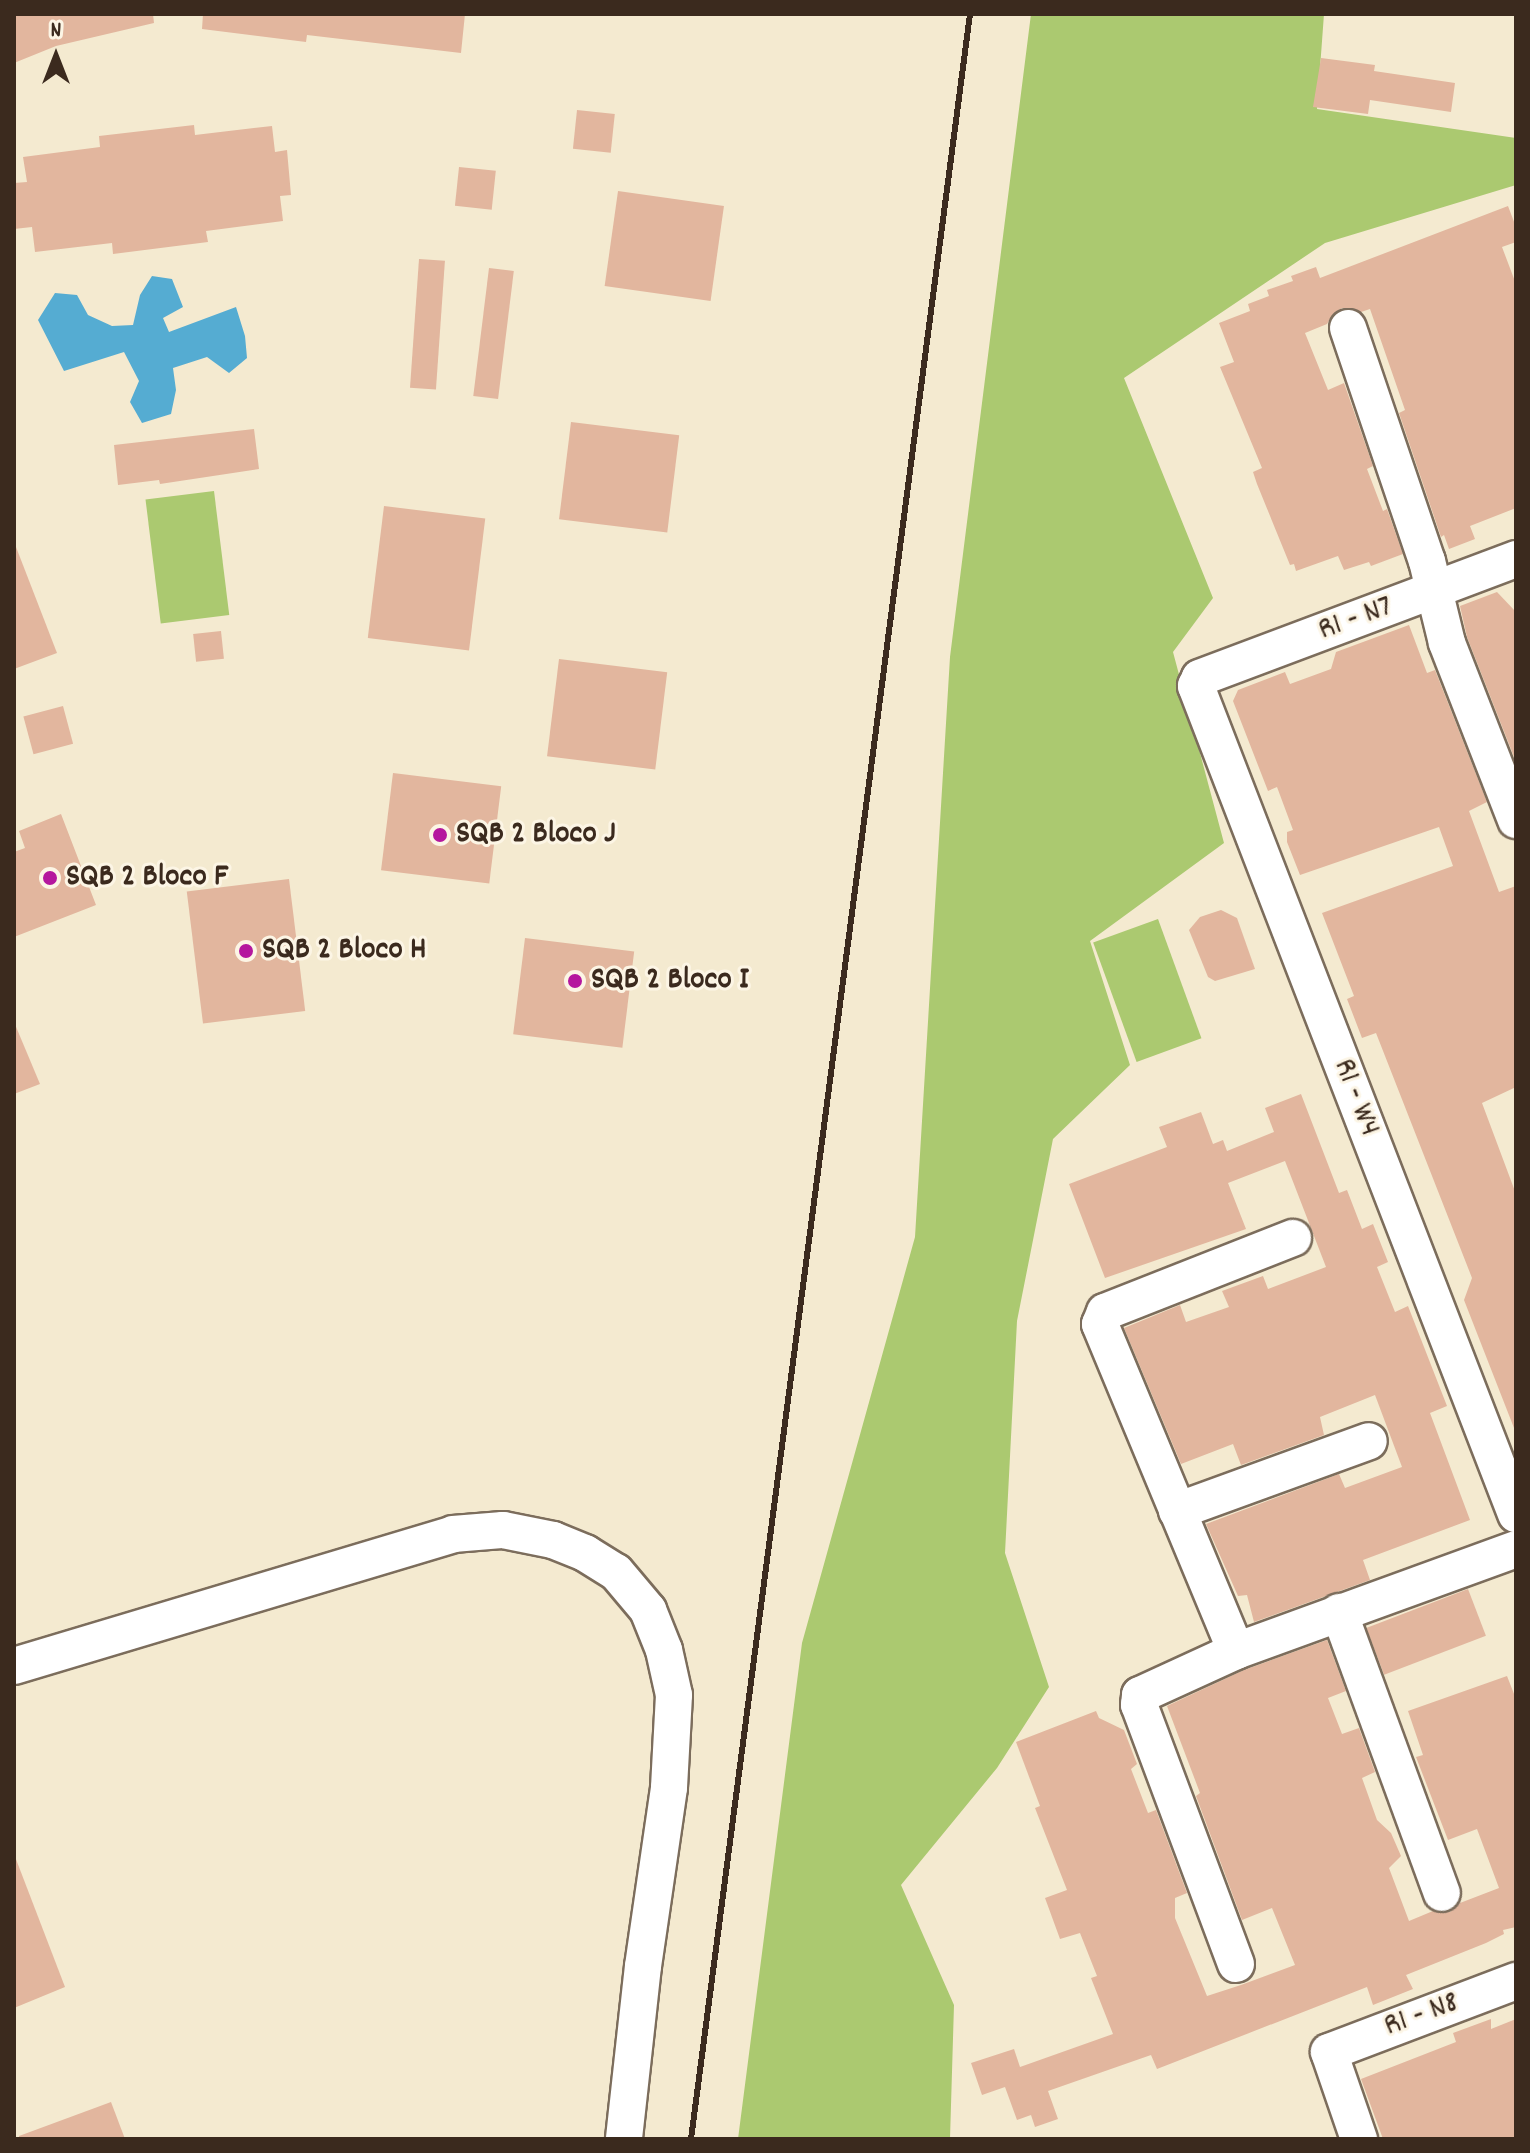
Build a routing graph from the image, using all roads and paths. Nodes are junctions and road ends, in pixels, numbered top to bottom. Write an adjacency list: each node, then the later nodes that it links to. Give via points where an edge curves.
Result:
1 (1348, 328): 3 (street, via 1427,561)
2 (1516, 559): 3 (street, R1 - N7)
3 (1432, 592): 4 (street, R1 - N7); 5 (street)
4 (1197, 681): 9 (street, R1 - W4)
5 (1516, 820)
6 (1293, 1238): 8 (street, via 1102,1317 1100,1324)
7 (1369, 1441): 8 (street)
8 (1177, 1511): 12 (street)
9 (1516, 1514)
10 (1516, 1549): 11 (street)
11 (1339, 1612): 12 (street); 14 (street)
12 (1236, 1651): 15 (street, via 1146,1690 1139,1705)
13 (14, 1666): 17 (street, via 453,1534 503,1530 553,1540 616,1572 648,1610 674,1695 669,1788)
14 (1442, 1893)
15 (1236, 1964)
16 (1516, 1981): 18 (street, R1 - N8, via 1329,2052)
17 (624, 2139)
18 (1359, 2139)

